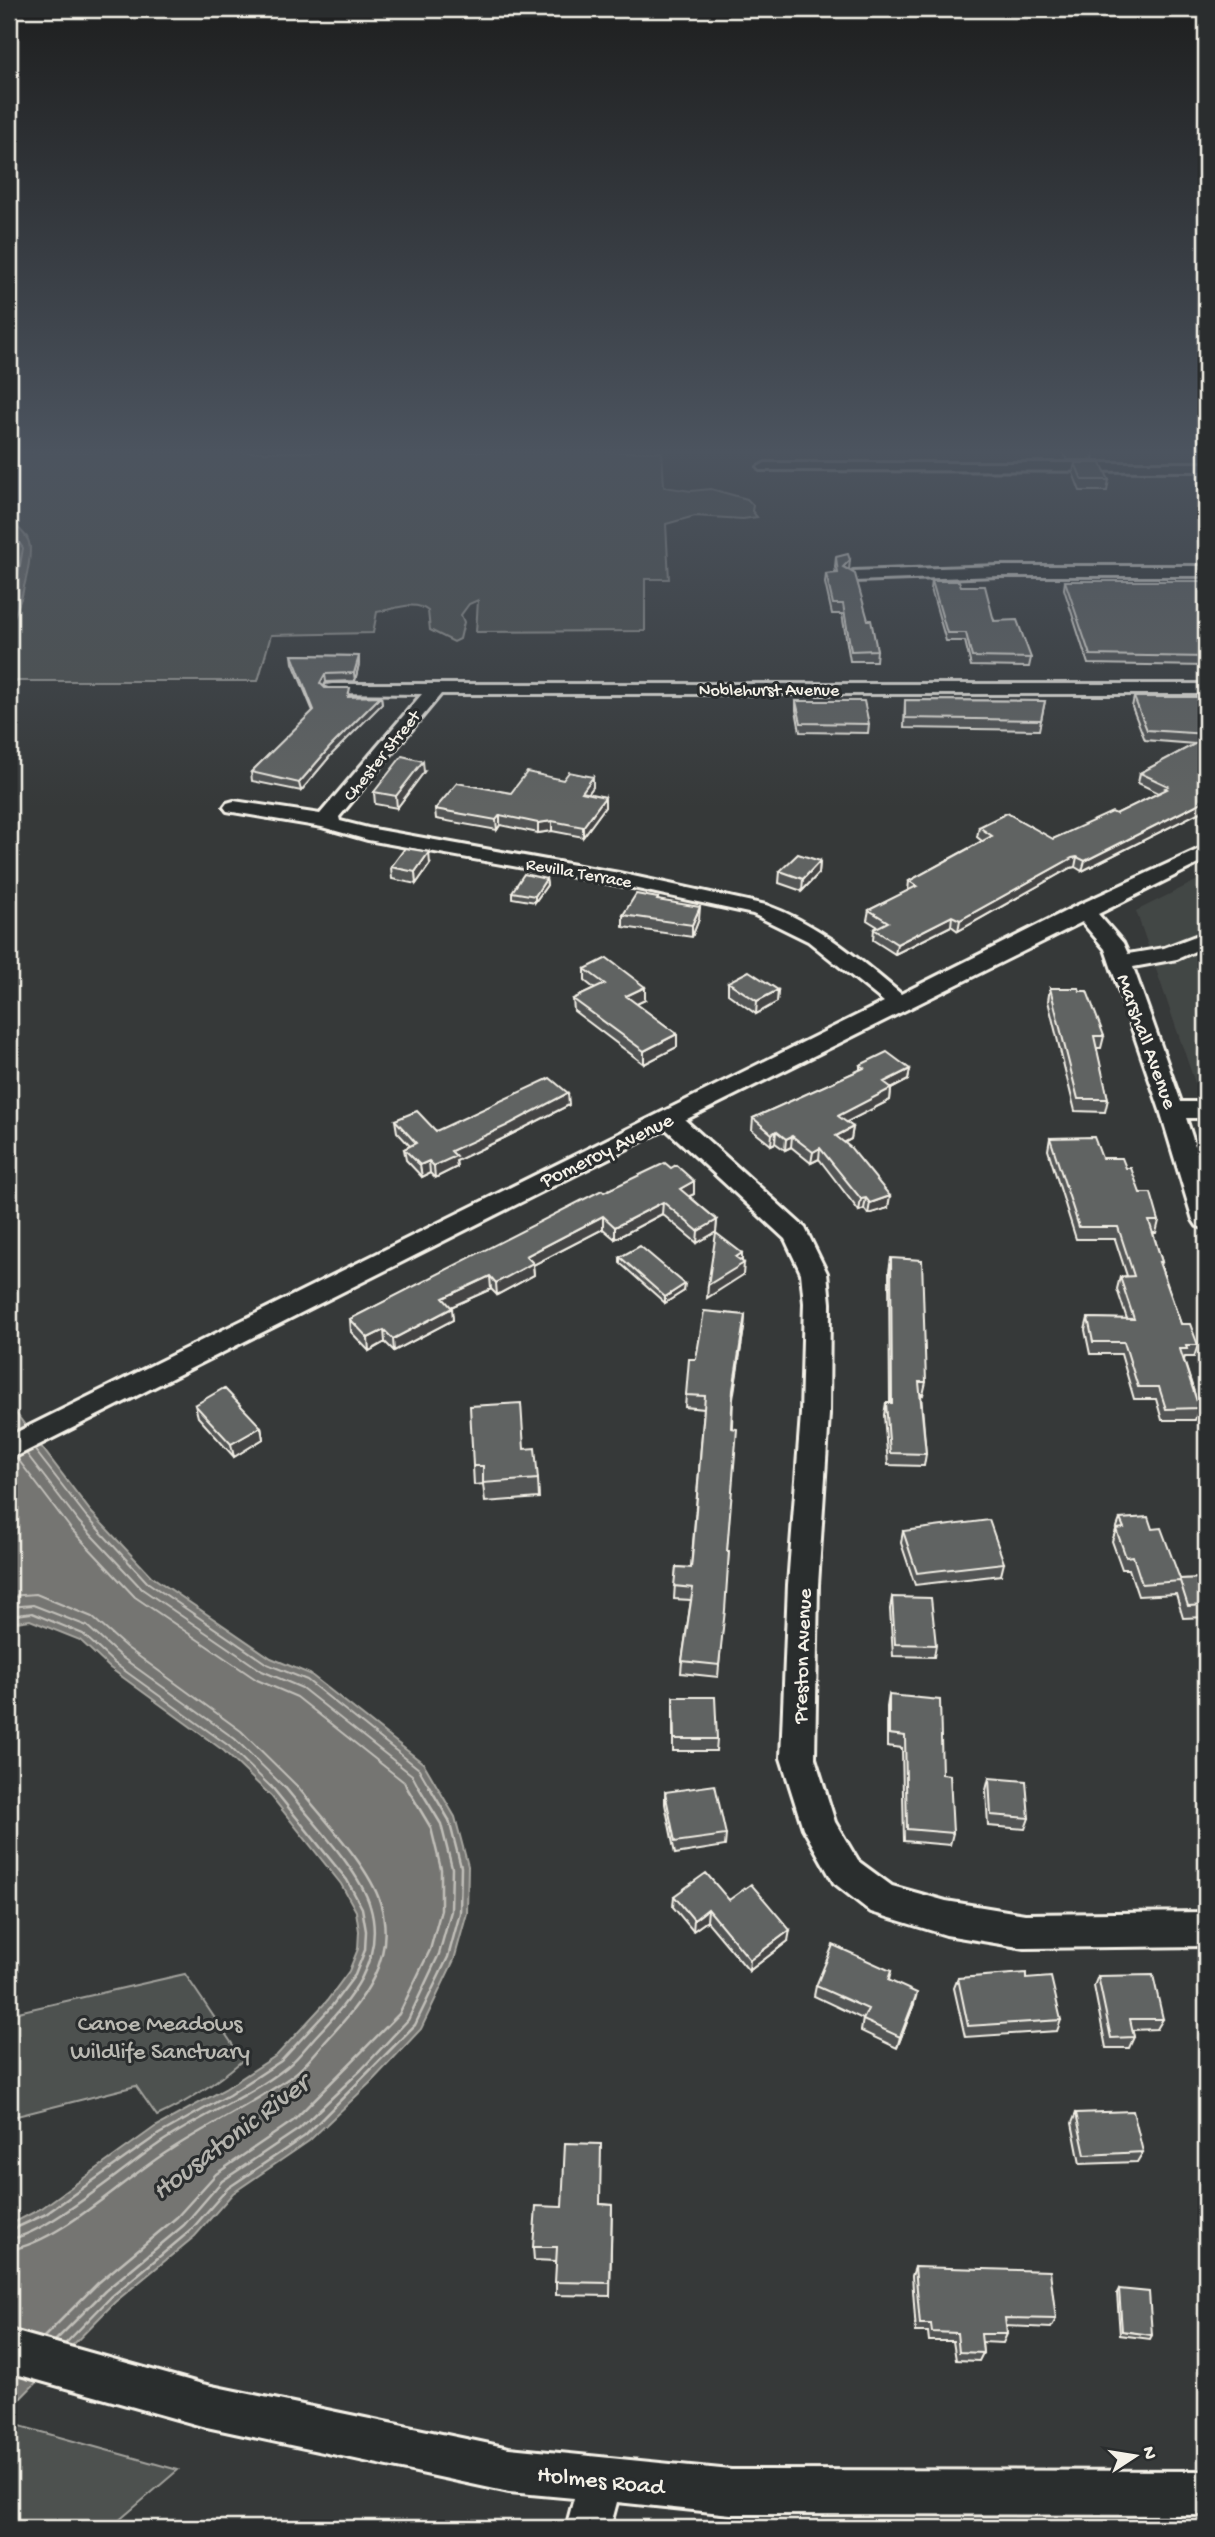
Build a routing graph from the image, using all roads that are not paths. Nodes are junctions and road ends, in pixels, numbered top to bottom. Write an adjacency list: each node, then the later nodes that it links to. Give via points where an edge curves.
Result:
1 (1206, 571): 2 (street)
2 (853, 576)
3 (332, 689): 4 (street, Noblehurst Avenue)
4 (436, 689): 5 (street, Noblehurst Avenue); 7 (street, Chester Street, via 329,816)
5 (1206, 689)
6 (234, 807): 7 (street, Revilla Terrace)
7 (330, 822): 12 (street, Revilla Terrace, via 368,834 619,879 768,912 822,942)
8 (1206, 852): 9 (street, Pomeroy Avenue)
9 (1084, 911): 11 (street, Marshall Avenue, via 1105,934); 12 (street, Pomeroy Avenue)
10 (1206, 938): 11 (street, via 1169,954)
11 (1120, 962): 13 (street, Marshall Avenue)
12 (899, 1003): 15 (street, Pomeroy Avenue)
13 (1172, 1110): 14 (street); 16 (street, Marshall Avenue)
14 (1206, 1110)
15 (668, 1118): 17 (street, Pomeroy Avenue); 19 (street, Preston Avenue, via 796,1234 814,1273 815,1413 803,1585 798,1758 820,1828 846,1872 883,1900 946,1918 1025,1931)
16 (1206, 1220)
17 (38, 1435): 18 (street, Pomeroy Avenue)
18 (9, 1449)
19 (1206, 1929)
20 (9, 2351): 21 (street, Holmes Road, via 202,2406 509,2470)
21 (601, 2479): 22 (street, Holmes Road, via 731,2492); 23 (street)
22 (1206, 2493)
23 (588, 2528)

